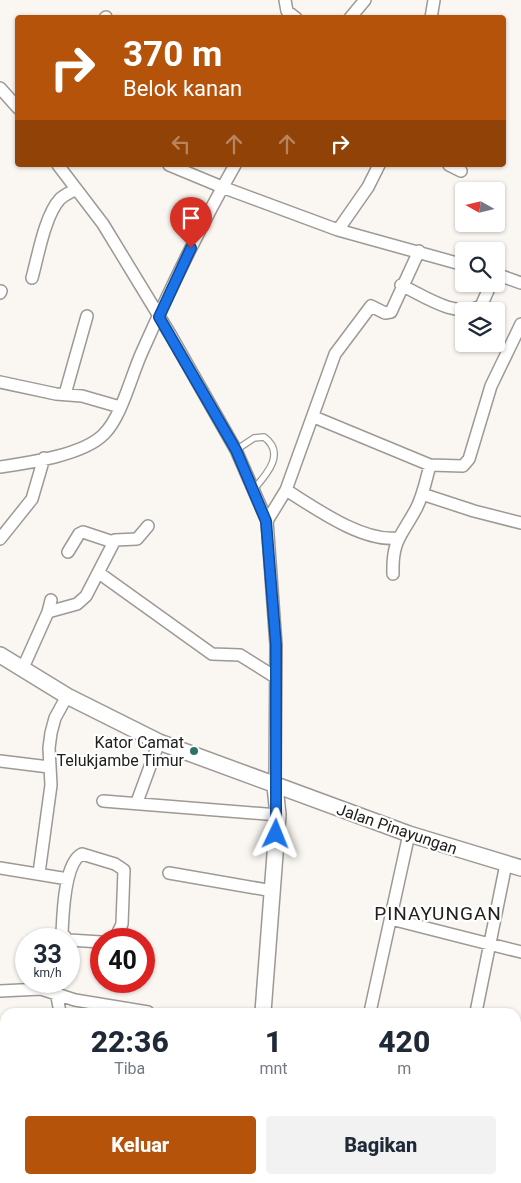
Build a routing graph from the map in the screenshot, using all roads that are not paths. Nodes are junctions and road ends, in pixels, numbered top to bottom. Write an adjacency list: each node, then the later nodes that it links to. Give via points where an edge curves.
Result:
1 (285, 0): 4 (street, via 287,11)
2 (365, 0): 5 (street)
3 (430, 1): 6 (street)
4 (292, 15)
5 (352, 15)
6 (431, 15)
7 (0, 88): 8 (street)
8 (15, 105)
9 (60, 167): 15 (street)
10 (174, 167): 16 (street)
11 (234, 167): 16 (street)
12 (378, 167): 17 (street)
13 (453, 167): 14 (street)
14 (461, 171)
15 (76, 188): 21 (street, via 55,206); 26 (street, via 124,256)
16 (222, 188): 17 (street); 26 (street)
17 (338, 230): 18 (street)
18 (419, 251): 19 (street); 23 (street)
19 (455, 262)
20 (505, 277): 22 (street)
21 (32, 278)
22 (521, 283)
23 (402, 285): 24 (street, via 442,304 468,310 481,306); 31 (street, via 390,312 371,306 335,354)
24 (487, 292)
25 (87, 316): 29 (street)
26 (159, 317): 30 (street); 32 (street)
27 (521, 324): 34 (street, via 491,386 466,464)
28 (0, 382): 29 (street)
29 (66, 394): 30 (street)
30 (120, 407): 33 (street, via 105,434 91,444)
31 (314, 417): 34 (street); 37 (street)
32 (236, 450): 36 (street); 36 (lane, via 258,437 264,437 273,447 274,462)
33 (44, 458): 35 (street); 43 (street, via 32,499)
34 (430, 465): 38 (street)
35 (0, 467)
36 (254, 489): 39 (street)
37 (286, 490): 39 (street); 42 (street, via 347,525 379,538)
38 (422, 494): 40 (street); 42 (street)
39 (266, 521): 52 (street, via 274,601)
40 (521, 522)
41 (148, 526): 44 (street, via 137,539 117,539)
42 (397, 538): 47 (street)
43 (0, 539)
44 (114, 542): 45 (street, via 83,532); 46 (street)
45 (68, 552)
46 (99, 573): 49 (street, via 86,596 77,604); 52 (street, via 212,654 240,655)
47 (392, 574)
48 (50, 600): 49 (street)
49 (48, 612): 51 (street)
50 (0, 656): 51 (main road, Jalan Pinayungan)
51 (22, 670): 53 (main road, Jalan Pinayungan)
52 (274, 677): 57 (street)
53 (67, 696): 54 (main road, Jalan Pinayungan); 56 (street, via 50,733)
54 (158, 742): 57 (main road, Jalan Pinayungan); 59 (street)
55 (0, 761): 56 (street)
56 (49, 767): 65 (street, via 51,785)
57 (275, 786): 60 (main road); 61 (main road, Jalan Pinayungan)
58 (103, 801): 59 (street)
59 (137, 802): 60 (street)
60 (278, 815): 68 (main road)
61 (409, 834): 62 (main road, Jalan Pinayungan); 69 (street)
62 (506, 864): 64 (main road, Jalan Pinayungan); 72 (street)
63 (0, 868): 65 (street)
64 (521, 868)
65 (39, 873): 67 (street)
66 (169, 873): 68 (street)
67 (68, 879): 70 (street); 71 (street, via 74,861 82,854 124,870)
68 (273, 891): 80 (main road)
69 (391, 919): 72 (street); 81 (street)
70 (63, 928)
71 (120, 928)
72 (490, 944): 73 (street); 82 (street)
73 (521, 952)
74 (15, 990): 75 (street)
75 (0, 991)
76 (56, 993): 78 (street)
77 (58, 993): 79 (street, via 75,1000)
78 (59, 1008)
79 (124, 1008)
80 (263, 1008)
81 (371, 1008)
82 (477, 1008)

